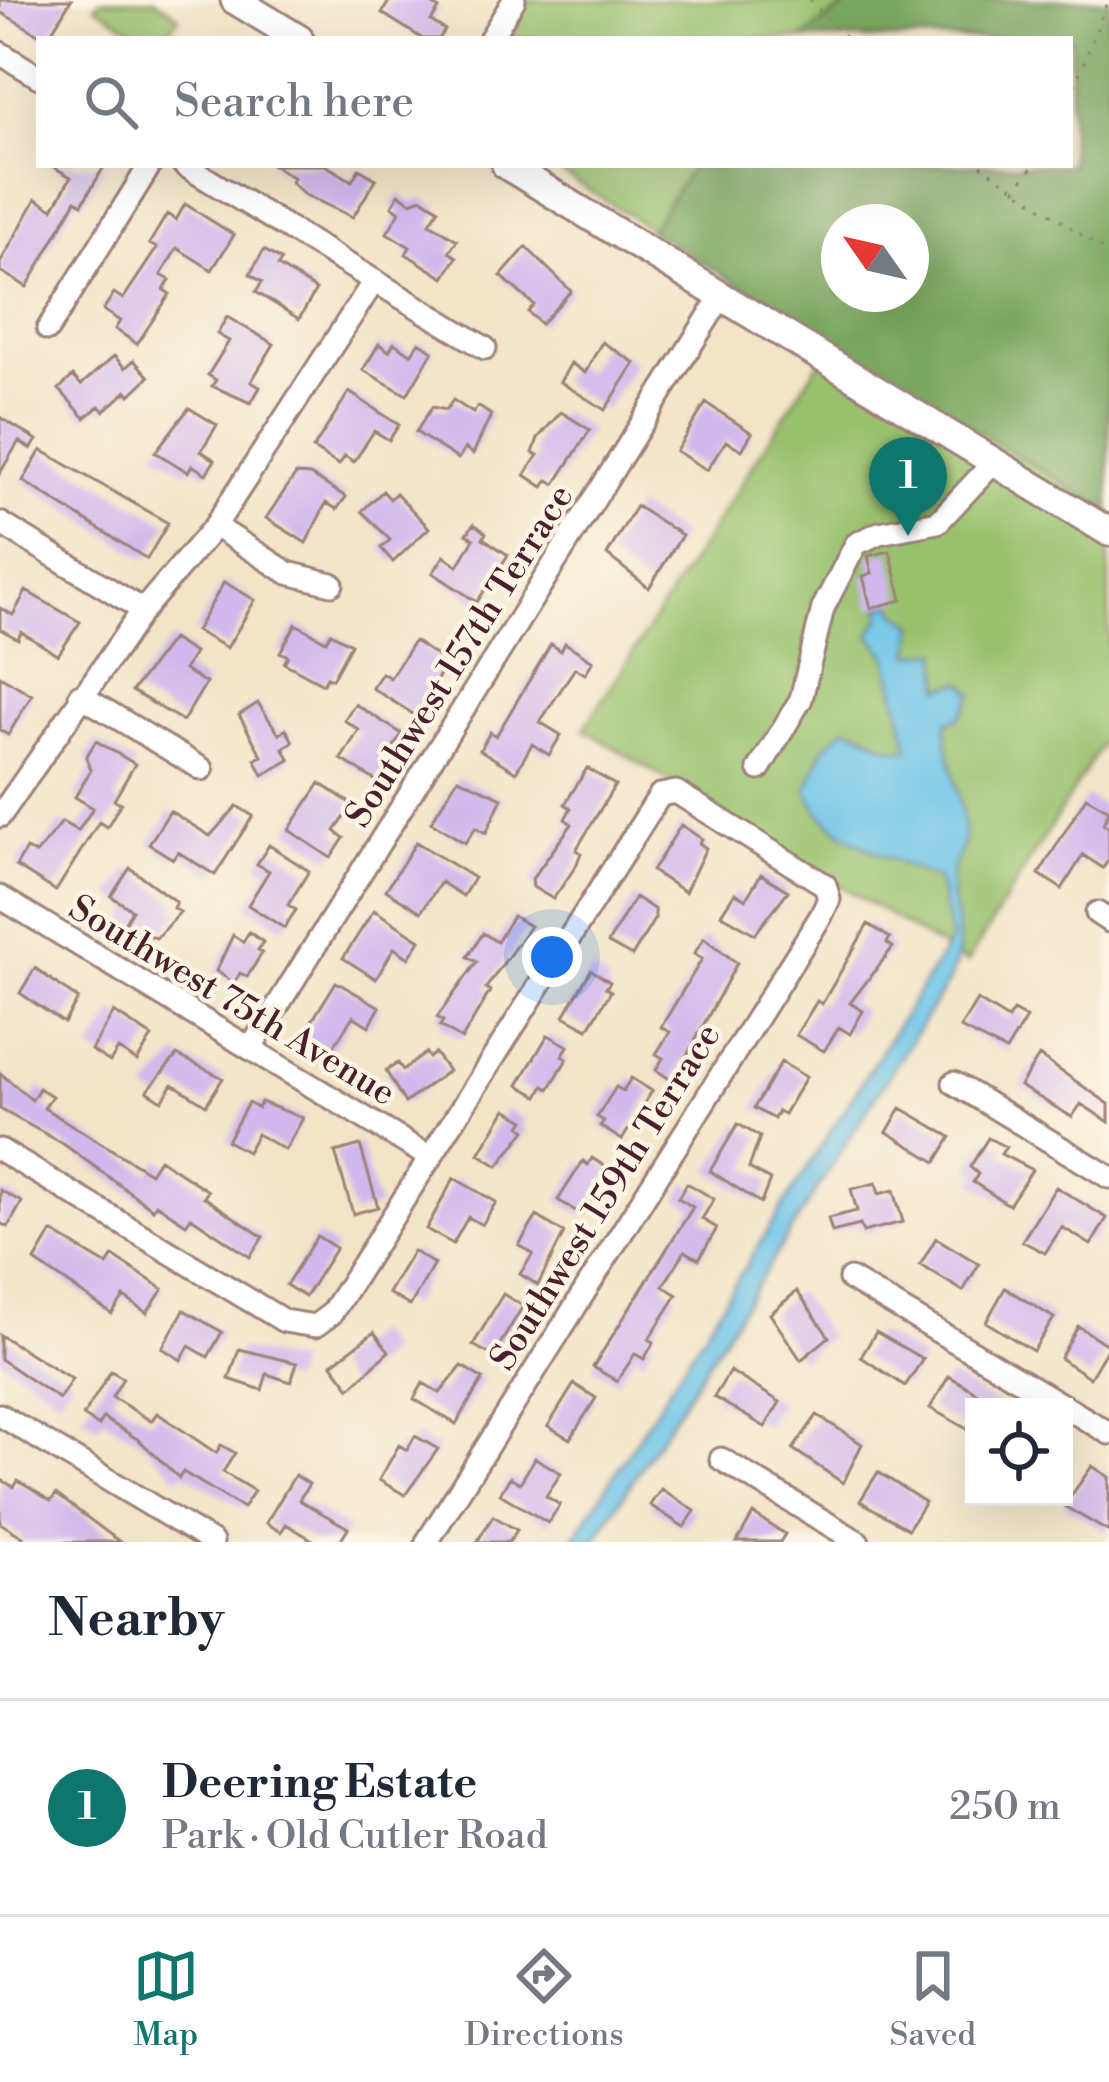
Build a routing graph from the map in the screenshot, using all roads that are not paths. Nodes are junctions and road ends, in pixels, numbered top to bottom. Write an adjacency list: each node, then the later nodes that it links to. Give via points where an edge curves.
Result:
1 (235, 0): 3 (main road)
2 (514, 0): 4 (street)
3 (294, 36)
4 (492, 36)
5 (0, 53): 6 (street)
6 (36, 75)
7 (148, 168): 12 (street)
8 (189, 168): 10 (street)
9 (511, 168): 11 (main road)
10 (374, 280): 13 (street); 16 (street)
11 (722, 297): 14 (main road); 26 (street, Southwest 157th Terrace)
12 (48, 329)
13 (485, 348)
14 (994, 462): 17 (main road); 22 (street, via 938,522 856,544 823,608 801,699)
15 (0, 524): 19 (street)
16 (215, 526): 18 (street, via 288,573); 19 (street)
17 (1109, 532)
18 (332, 584)
19 (143, 610): 20 (street)
20 (80, 695): 21 (street); 23 (street)
21 (202, 769)
22 (759, 769)
23 (10, 777): 24 (street)
24 (0, 816)
25 (0, 897): 26 (street, Southwest 75th Avenue)
26 (250, 1048): 29 (street, Southwest 75th Avenue)
27 (954, 1083): 30 (street)
28 (0, 1150): 29 (street, via 287,1323 315,1326 331,1314)
29 (431, 1158): 36 (street, Southwest 159th Terrace, via 663,793 676,792 825,885 824,911)
30 (1109, 1177)
31 (850, 1280): 33 (street)
32 (0, 1414): 35 (street)
33 (1109, 1433)
34 (721, 1459): 37 (street)
35 (212, 1542)
36 (427, 1542)
37 (858, 1542)

